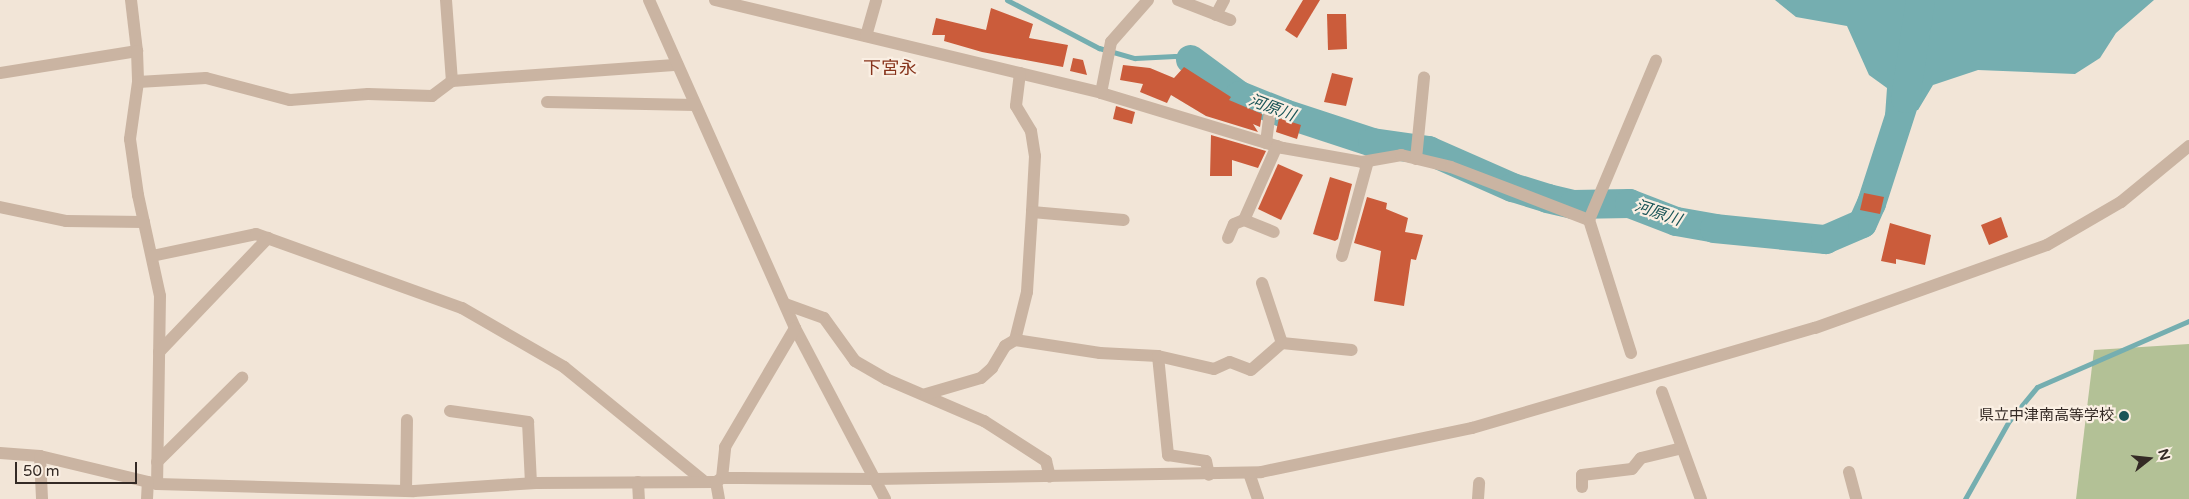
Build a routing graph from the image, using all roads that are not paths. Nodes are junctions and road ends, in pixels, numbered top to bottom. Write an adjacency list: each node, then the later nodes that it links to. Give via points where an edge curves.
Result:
1 (132, 0): 12 (street)
2 (446, 0): 18 (street)
3 (649, 0): 14 (street)
4 (715, 0): 11 (street)
5 (876, 0): 11 (street)
6 (1148, 0): 20 (street, via 1111,42)
7 (1178, 0): 9 (street)
8 (1224, 0): 9 (street)
9 (1216, 15): 10 (street)
10 (1230, 20)
11 (866, 36): 16 (street)
12 (137, 51): 15 (street); 19 (street)
13 (1656, 60): 32 (street)
14 (677, 65): 18 (street); 22 (street)
15 (0, 73)
16 (1020, 73): 20 (street); 29 (street, via 1016,106 1030,131 1035,156)
17 (1424, 77): 26 (street)
18 (452, 81): 19 (street, via 432,96 368,94 290,100 206,78)
19 (138, 82): 33 (street, via 130,139)
20 (1101, 93): 24 (street)
21 (547, 102): 22 (street)
22 (695, 105): 40 (street)
23 (1270, 112): 24 (street)
24 (1272, 145): 27 (street); 31 (street)
25 (2189, 146): 58 (street, via 2121,202 2047,245 1931,288 1815,328 1472,428 1322,461)
26 (1416, 159): 27 (street, via 1401,155); 32 (street, via 1451,167)
27 (1368, 161): 38 (street)
28 (0, 206): 33 (street, via 66,220)
29 (1032, 212): 30 (street); 42 (street, via 1027,292)
30 (1124, 220)
31 (1244, 220): 34 (street); 36 (street, via 1234,224)
32 (1589, 220): 46 (street)
33 (144, 222): 37 (street)
34 (1274, 232)
35 (268, 238): 37 (street, via 256,234); 45 (street); 62 (street, via 462,308 564,367)
36 (1228, 238)
37 (152, 256): 45 (street, via 160,296)
38 (1342, 256)
39 (1262, 283): 43 (street)
40 (785, 304): 41 (street); 50 (street, via 824,318 856,361 886,379)
41 (795, 328): 61 (street); 62 (street, via 725,447)
42 (1015, 340): 47 (street, via 1100,353); 50 (street, via 1005,346 992,368 981,378)
43 (1282, 342): 44 (street); 47 (street, via 1251,370 1230,362 1214,369)
44 (1352, 350)
45 (159, 352): 56 (street)
46 (1631, 353)
47 (1158, 356): 59 (street, via 1168,455 1206,461)
48 (242, 378): 56 (street)
49 (1662, 392): 53 (street)
50 (926, 394): 60 (street, via 984,421 1046,461)
51 (450, 411): 65 (street, via 528,422)
52 (406, 420): 68 (street)
53 (1682, 448): 67 (street, via 1641,458 1632,469 1582,475); 76 (street)
54 (0, 453): 55 (street)
55 (40, 456): 64 (street); 69 (street)
56 (157, 462): 64 (street)
57 (1849, 472): 77 (street)
58 (1249, 473): 59 (street); 74 (street)
59 (1209, 475): 60 (street)
60 (1050, 477): 61 (street)
61 (875, 479): 62 (street); 73 (street)
62 (714, 480): 63 (street); 72 (street)
63 (638, 482): 65 (street); 71 (street)
64 (152, 483): 68 (street); 70 (street)
65 (531, 483): 68 (street)
66 (1479, 483): 75 (street)
67 (1582, 487)
68 (412, 494)
69 (42, 499)
70 (148, 499)
71 (638, 499)
72 (718, 499)
73 (885, 499)
74 (1258, 499)
75 (1478, 499)
76 (1701, 499)
77 (1856, 499)

